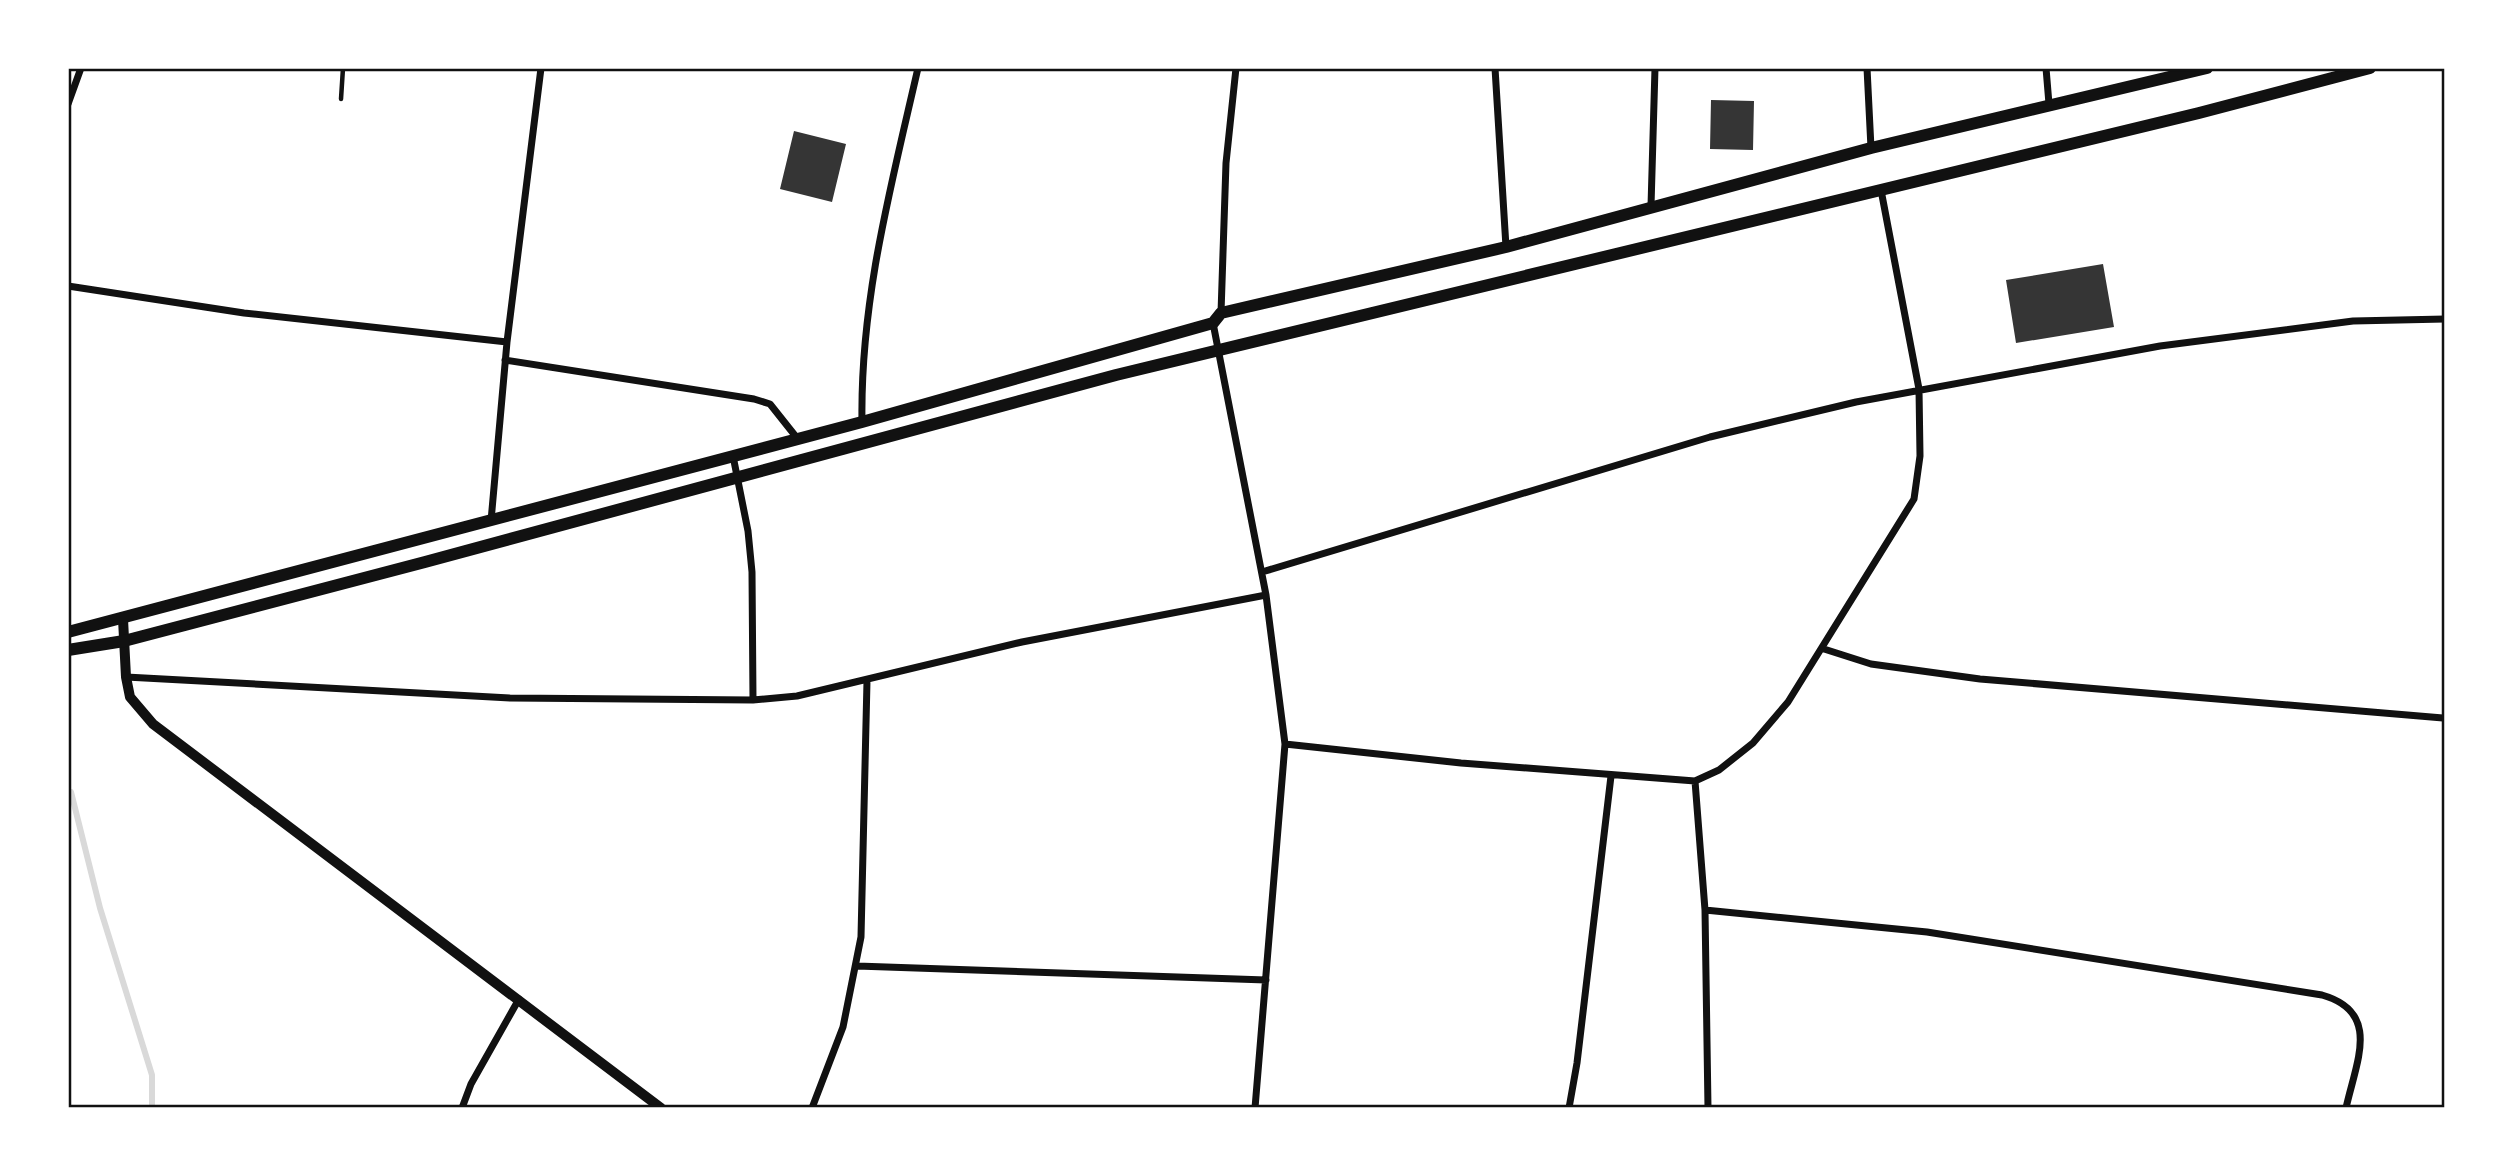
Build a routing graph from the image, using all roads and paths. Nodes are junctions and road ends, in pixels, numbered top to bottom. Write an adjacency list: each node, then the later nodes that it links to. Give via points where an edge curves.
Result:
1 (81, 68): 13 (street)
2 (343, 68): 12 (lane)
3 (541, 68): 22 (street)
4 (918, 68): 26 (street, via 872,272 861,367)
5 (1236, 68): 20 (street)
6 (1495, 68): 18 (street)
7 (1655, 68): 17 (street)
8 (1867, 68): 15 (street)
9 (2046, 68): 14 (street)
10 (2207, 68): 14 (main road)
11 (2370, 68): 16 (main road)
12 (341, 99)
13 (68, 104)
14 (2049, 104): 15 (main road)
15 (1871, 148): 17 (main road)
16 (1881, 190): 23 (main road); 25 (street)
17 (1651, 206): 18 (main road)
18 (1506, 247): 20 (main road)
19 (68, 286): 22 (street, via 244,313)
20 (1217, 318): 23 (street); 26 (main road)
21 (2445, 319): 25 (street, via 2353,321 2160,346)
22 (507, 342): 24 (street)
23 (1220, 350): 29 (main road); 31 (street)
24 (505, 360): 27 (street, via 754,399 771,404); 30 (street)
25 (1919, 389): 31 (street, via 1710,437); 36 (street, via 1920,456 1914,499)
26 (862, 422): 27 (main road)
27 (797, 438): 28 (main road)
28 (733, 456): 29 (street); 30 (main road)
29 (737, 476): 35 (main road); 40 (street, via 751,572)
30 (491, 521): 33 (main road)
31 (1262, 572): 32 (street)
32 (1266, 595): 39 (street, via 1022,642); 42 (street)
33 (123, 619): 34 (main road); 35 (street)
34 (69, 628)
35 (124, 641): 37 (main road); 38 (street)
36 (1824, 649): 41 (street, via 1871,664 1980,680); 44 (street, via 1753,743)
37 (68, 650)
38 (126, 677): 40 (street, via 510,698); 48 (street, via 130,696 153,724)
39 (867, 681): 40 (street); 46 (street, via 863,908)
40 (753, 700)
41 (2443, 718)
42 (1285, 744): 43 (street); 47 (street)
43 (1611, 776): 44 (street); 53 (street)
44 (1695, 781): 45 (street)
45 (1705, 910): 54 (street); 55 (street, via 1927,932 2342,1000 2356,1015 2361,1030)
46 (857, 966): 47 (street); 51 (street, via 843,1027)
47 (1266, 980): 52 (street)
48 (519, 999): 49 (street); 50 (street)
49 (462, 1108)
50 (661, 1108)
51 (812, 1108)
52 (1255, 1108)
53 (1569, 1108)
54 (1709, 1108)
55 (2346, 1108)

